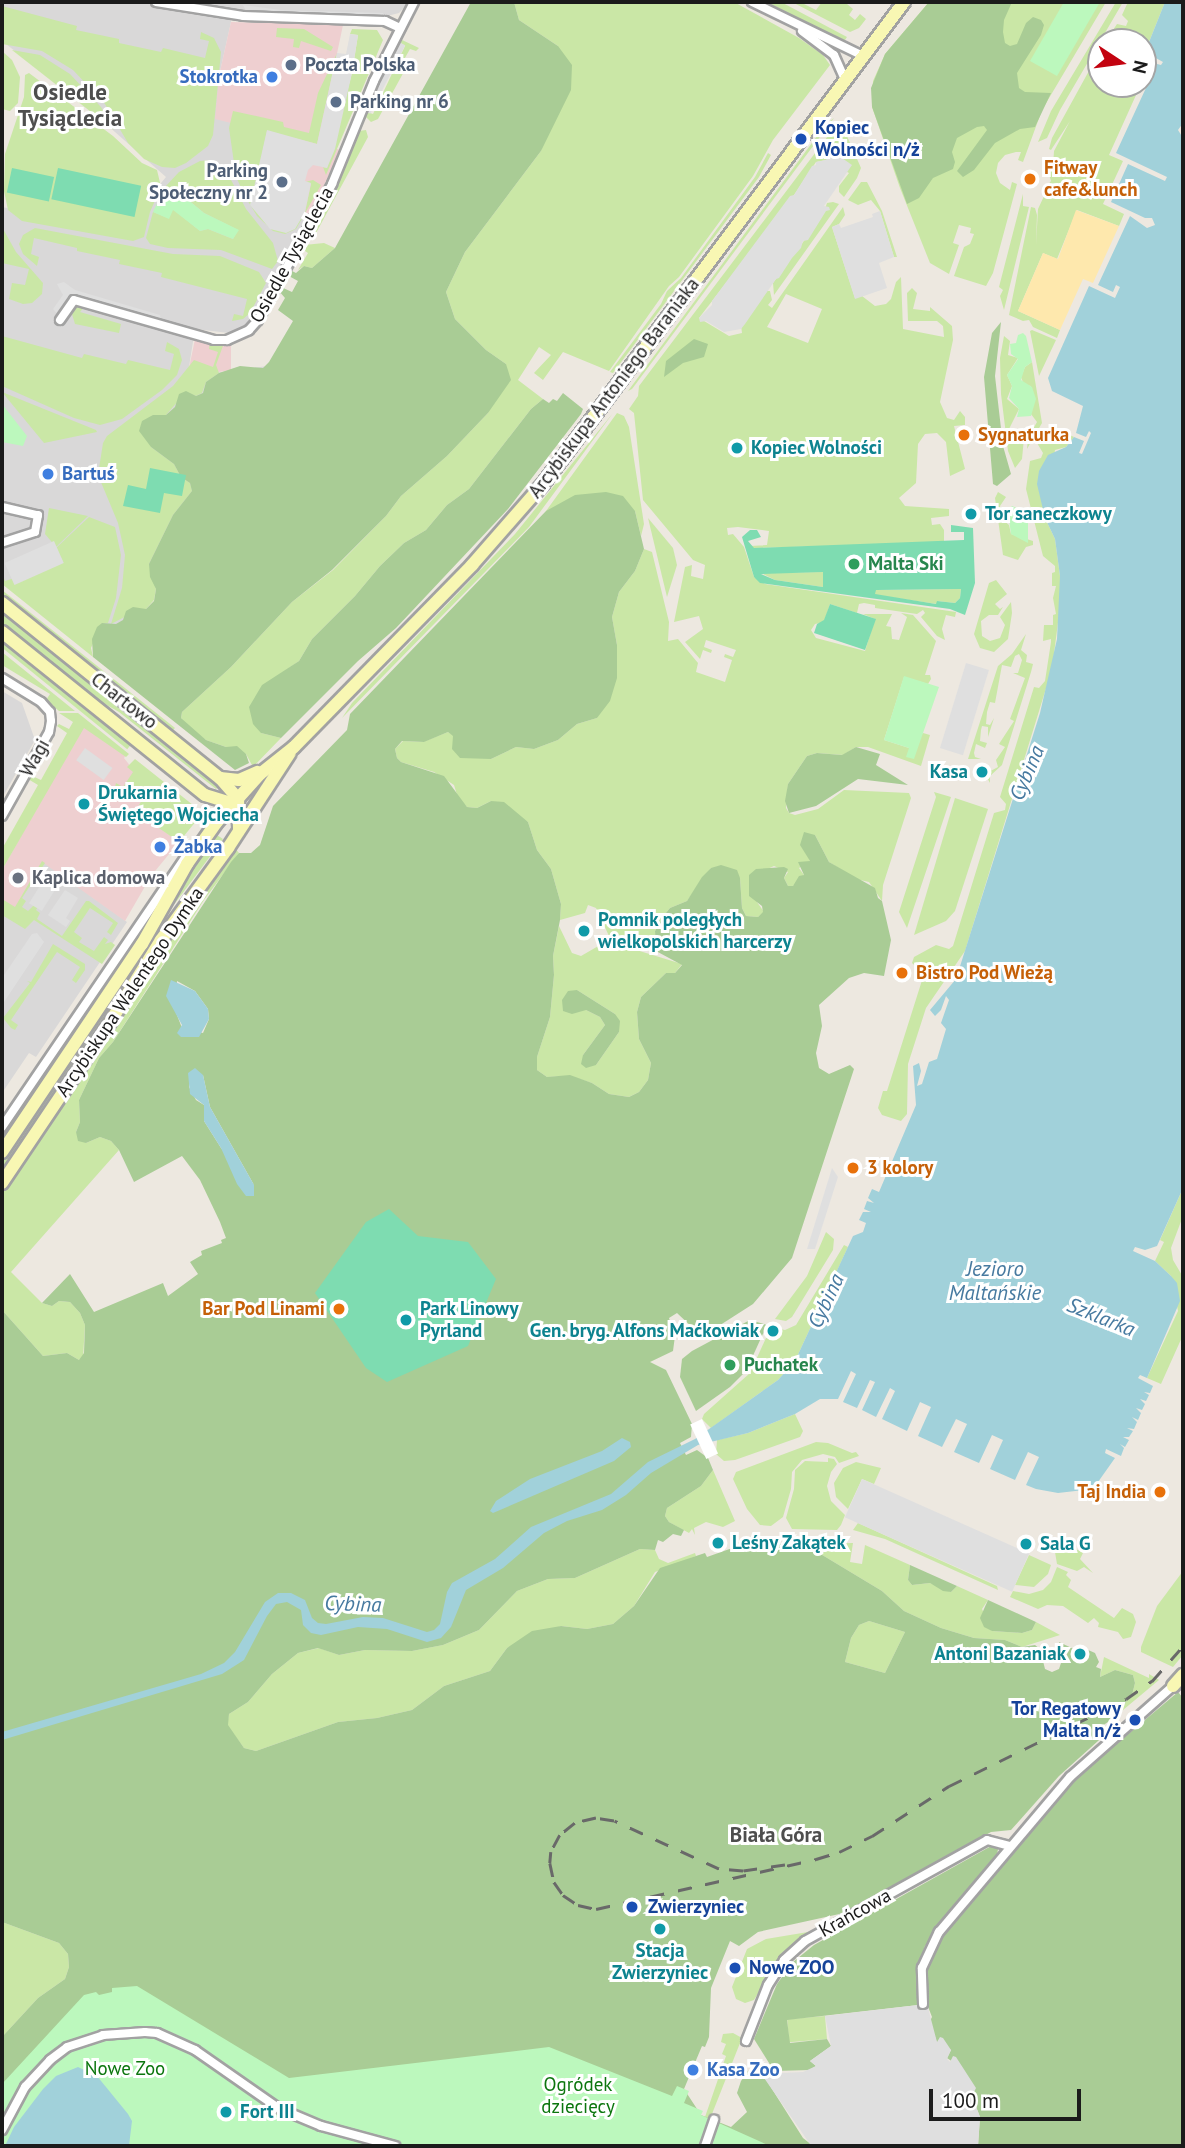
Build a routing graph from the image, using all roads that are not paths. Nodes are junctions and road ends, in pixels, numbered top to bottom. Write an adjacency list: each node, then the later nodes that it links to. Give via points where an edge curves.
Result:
1 (156, 2): 6 (street, via 243,16 385,22)
2 (414, 2): 6 (street, Osiedle Tysiąclecia)
3 (904, 2): 7 (street, Arcybiskupa Antoniego Baraniaka)
4 (756, 3): 5 (street)
5 (794, 24): 7 (street); 8 (street, via 834,55)
6 (400, 28): 9 (street, Osiedle Tysiąclecia, via 332,184 249,330 227,340 214,340 74,300)
7 (863, 56): 8 (street, Arcybiskupa Antoniego Baraniaka)
8 (845, 80): 15 (street, Arcybiskupa Antoniego Baraniaka, via 543,484 472,565)
9 (60, 320)
10 (2, 507): 11 (street, via 38,515 36,532)
11 (2, 543)
12 (2, 603): 17 (street, Chartowo)
13 (2, 632): 18 (street, Chartowo)
14 (2, 678): 21 (street, Wagi, via 41,702 51,721)
15 (294, 747): 16 (street, Arcybiskupa Antoniego Baraniaka); 20 (street, Arcybiskupa Antoniego Baraniaka)
16 (264, 769): 17 (street, via 241,780); 19 (street, Arcybiskupa Antoniego Baraniaka)
17 (220, 778): 19 (street, Chartowo)
18 (205, 795): 19 (street, Chartowo); 22 (street)
19 (236, 802): 20 (street, Chartowo); 22 (street, Arcybiskupa Walentego Dymka); 23 (street)
20 (258, 802): 23 (street, Arcybiskupa Walentego Dymka)
21 (2, 816)
22 (216, 823): 24 (street, Arcybiskupa Walentego Dymka)
23 (238, 834): 27 (street, Arcybiskupa Walentego Dymka, via 160,940)
24 (199, 846): 25 (street, via 187,855 143,915); 26 (street, Arcybiskupa Walentego Dymka, via 142,944)
25 (2, 1127)
26 (2, 1152)
27 (2, 1183)
28 (1183, 1675): 29 (street)
29 (1173, 1686): 30 (street, via 1070,1777)
30 (1010, 1846): 31 (street, via 929,1948 920,1976); 32 (street, Krańcowa, via 987,1840 805,1941 784,1960 768,1985)
31 (923, 2004)
32 (746, 2041)
33 (714, 2120): 36 (street)
34 (2, 2130): 35 (street, via 25,2087 67,2047 103,2035 145,2032 195,2050 278,2108 321,2126)
35 (394, 2146)
36 (705, 2146)

